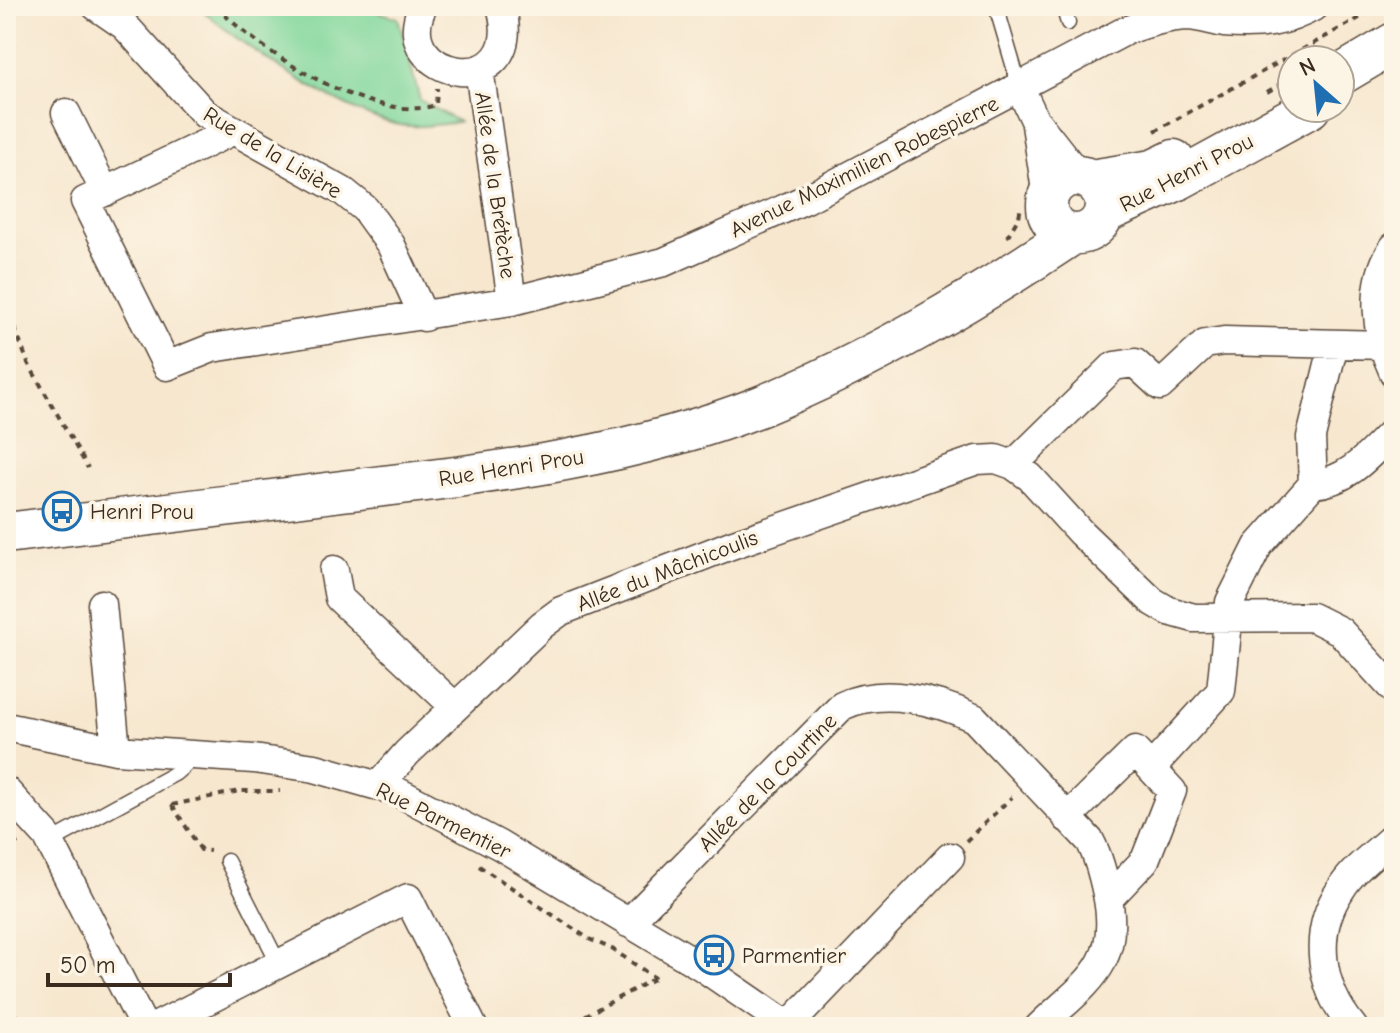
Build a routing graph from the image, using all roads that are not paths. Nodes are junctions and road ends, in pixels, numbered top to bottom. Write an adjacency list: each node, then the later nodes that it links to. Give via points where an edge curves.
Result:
1 (96, 6): 18 (street, Rue de la Lisière, via 125,26 188,99)
2 (423, 6): 11 (street, Allée de la Brétèche, via 417,35 430,61 464,73)
3 (501, 6): 11 (street, Allée de la Brétèche, via 508,29 503,49)
4 (996, 6): 13 (lane)
5 (1063, 6): 7 (lane)
6 (1315, 6): 13 (street, Avenue Maximilien Robespierre, via 1296,18 1269,24 1190,16 1156,20 1125,31)
7 (1068, 23)
8 (1394, 43): 10 (street)
9 (1394, 62): 12 (street)
10 (1356, 66)
11 (479, 69): 22 (street, Allée de la Brétèche)
12 (1356, 82)
13 (1020, 88): 16 (street); 22 (street, Avenue Maximilien Robespierre, via 806,199 664,262)
14 (1276, 99): 20 (street, Rue Henri Prou, via 1234,134)
15 (66, 113): 19 (street)
16 (1035, 120): 20 (street); 20 (street)
17 (1281, 124): 20 (street, Rue Henri Prou, via 1180,179)
18 (232, 131): 19 (street); 23 (street, Rue de la Lisière, via 344,192 365,209 391,245)
19 (105, 192): 23 (street, Avenue Maximilien Robespierre, via 85,201 167,366 212,348)
20 (1066, 201): 30 (street, Rue Henri Prou, via 984,291 923,327 760,406 647,442 474,475)
21 (1394, 247): 25 (street, via 1381,266 1376,291)
22 (512, 301): 23 (street, Avenue Maximilien Robespierre)
23 (424, 317)
24 (1334, 344): 25 (street); 28 (street, via 1205,344 1160,386 1135,363 1114,366); 29 (street, via 1311,437)
25 (1385, 345): 26 (street)
26 (1394, 373)
27 (1394, 430): 29 (street, via 1359,466 1325,484)
28 (1013, 465): 33 (street, via 1152,601 1194,618); 35 (street, Allée du Mâchicoulis, via 977,460 731,545 561,611)
29 (1313, 484): 33 (street, via 1258,546)
30 (6, 533)
31 (334, 570): 35 (street, via 339,598)
32 (102, 604): 37 (street)
33 (1228, 617): 34 (street, via 1312,617 1328,624); 39 (street, via 1221,691)
34 (1394, 690)
35 (455, 707): 40 (street, Allée du Mâchicoulis)
36 (6, 727): 37 (street, Rue Parmentier)
37 (116, 750): 38 (street, Rue Parmentier)
38 (196, 755): 40 (street, Rue Parmentier, via 315,768); 44 (lane, via 160,781)
39 (1151, 768): 42 (street, via 1135,751); 47 (street, via 1172,791 1145,860)
40 (379, 785): 48 (street, Rue Parmentier, via 459,823)
41 (6, 791): 44 (street)
42 (1067, 818): 47 (street, Allée de la Courtine, via 1099,858); 48 (street, Allée de la Courtine, via 974,718 955,709 881,696 859,698 813,732)
43 (1394, 836): 55 (street, via 1341,888 1327,919 1324,980)
44 (36, 841): 51 (street)
45 (950, 857): 50 (street)
46 (227, 861): 49 (lane)
47 (1108, 899): 54 (street, Allée de la Courtine, via 1108,953 1098,970)
48 (628, 923): 50 (street, Rue Parmentier)
49 (279, 964): 52 (street); 53 (street, via 408,898)
50 (789, 1026)
51 (144, 1027)
52 (155, 1027)
53 (473, 1027)
54 (1039, 1027)
55 (1353, 1027)

